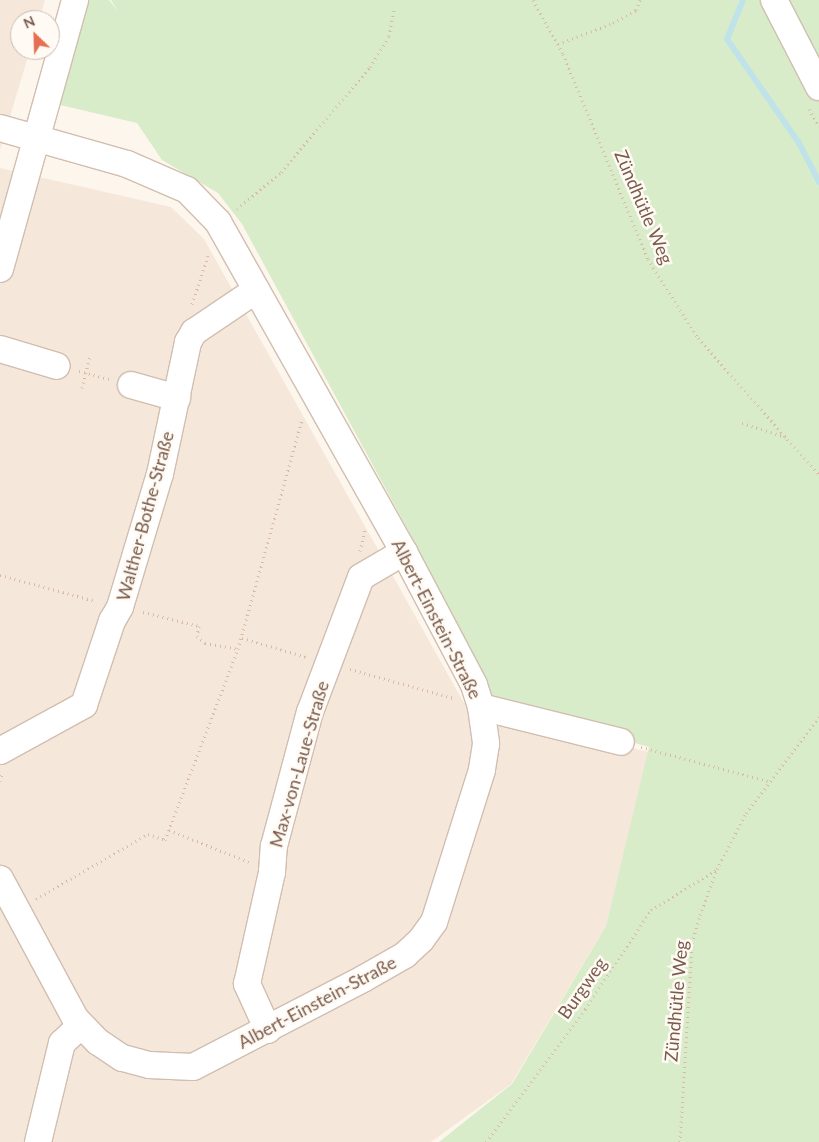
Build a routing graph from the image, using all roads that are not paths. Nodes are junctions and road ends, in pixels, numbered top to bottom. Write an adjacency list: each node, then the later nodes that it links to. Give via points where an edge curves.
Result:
1 (75, 0): 5 (street)
2 (777, 7): 3 (street)
3 (819, 87)
4 (0, 128): 5 (street, Albert-Einstein-Straße)
5 (37, 138): 6 (street); 7 (street, Albert-Einstein-Straße, via 127,164 187,190 221,227)
6 (0, 269)
7 (256, 290): 11 (street, Walther-Bothe-Straße, via 194,332 188,342); 12 (street, Albert-Einstein-Straße)
8 (0, 349): 9 (street)
9 (57, 366)
10 (131, 385): 11 (street)
11 (176, 398): 15 (street, Walther-Bothe-Straße, via 160,474 120,607 112,621 84,705)
12 (404, 552): 13 (street, Albert-Einstein-Straße, via 474,685); 19 (street, Max-von-Laue-Straße, via 361,577 310,712 274,846 272,872 247,984)
13 (481, 707): 14 (street); 19 (street, Albert-Einstein-Straße, via 486,744 482,770 434,922 405,955)
14 (622, 742)
15 (0, 751)
16 (0, 879): 17 (street, Albert-Einstein-Straße)
17 (7, 912): 18 (street, Albert-Einstein-Straße)
18 (81, 1025): 19 (street, Albert-Einstein-Straße, via 98,1042 122,1058 149,1065 193,1067); 20 (street, via 62,1043)
19 (268, 1030)
20 (38, 1142)

